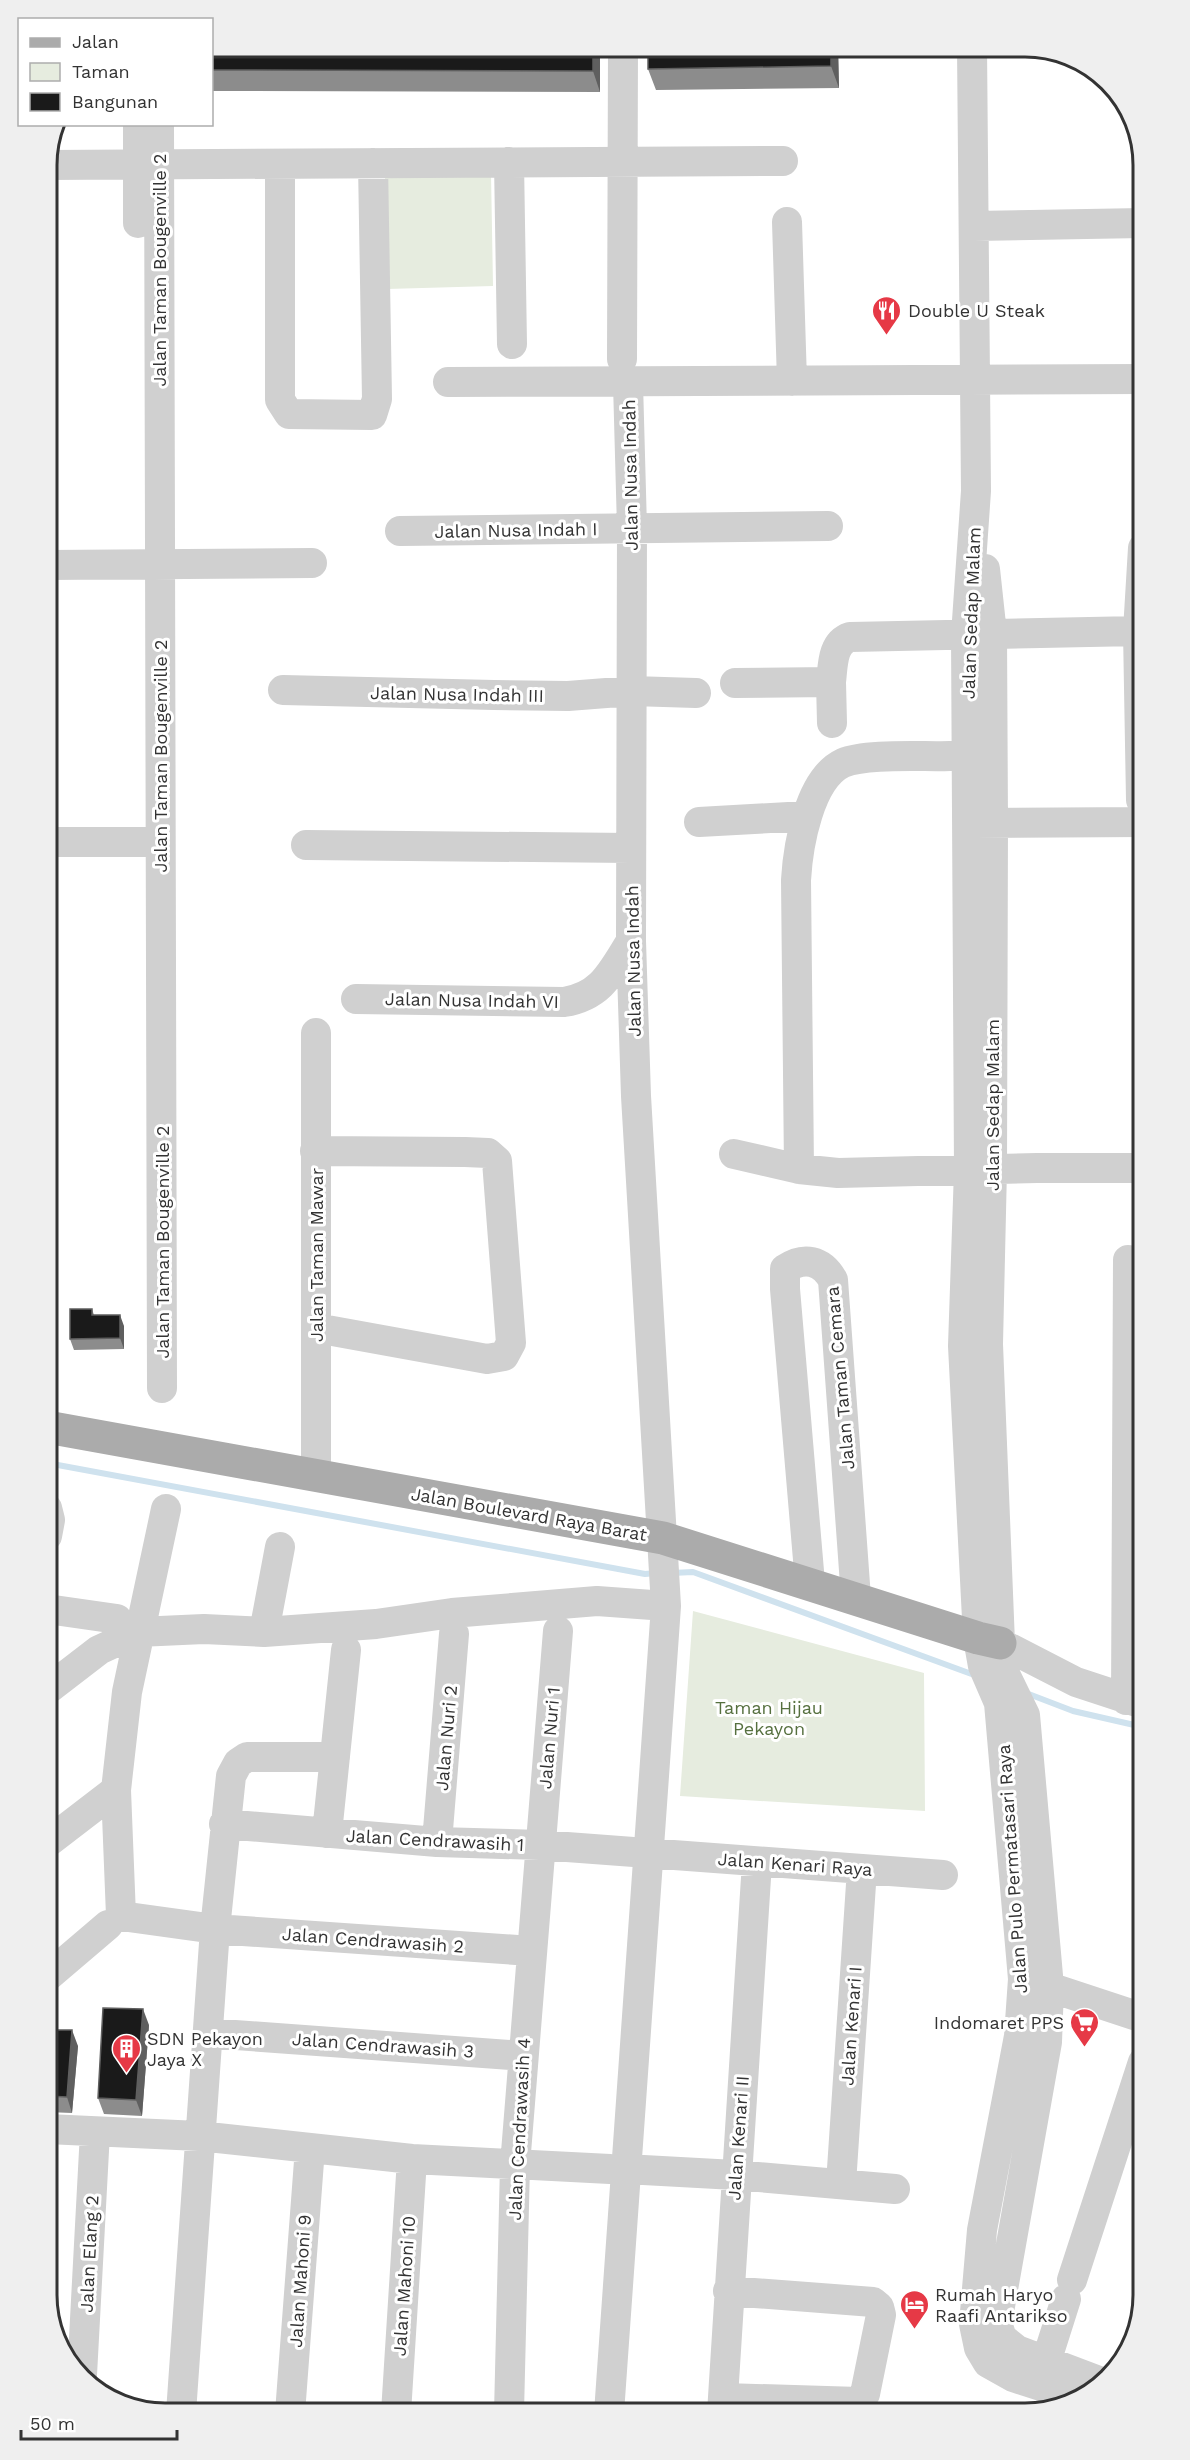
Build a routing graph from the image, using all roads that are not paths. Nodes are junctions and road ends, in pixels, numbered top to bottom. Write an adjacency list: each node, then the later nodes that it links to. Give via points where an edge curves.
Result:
1 (623, 57): 7 (street, Jalan Nusa Indah)
2 (972, 57): 14 (street, Jalan Sedap Malam)
3 (139, 126): 9 (street, Jalan Taman Bougenville 2)
4 (158, 126): 9 (street, Jalan Taman Bougenville 2)
5 (783, 160): 7 (street)
6 (509, 162): 7 (street); 8 (street); 15 (street)
7 (622, 162): 16 (street, Jalan Nusa Indah)
8 (373, 163): 10 (street); 10 (street, via 376,399 372,415 289,414 280,400)
9 (149, 164): 10 (street); 11 (street); 26 (street, Jalan Taman Bougenville 2)
10 (280, 164)
11 (57, 165)
12 (787, 222): 19 (street)
13 (1133, 223): 14 (street)
14 (974, 226): 18 (street, Jalan Sedap Malam)
15 (512, 344)
16 (625, 371): 19 (street); 20 (street); 22 (street, Jalan Nusa Indah)
17 (1133, 379): 18 (street)
18 (975, 380): 19 (street); 28 (street, Jalan Sedap Malam)
19 (792, 381)
20 (448, 382)
21 (828, 526): 22 (street, Jalan Nusa Indah I)
22 (632, 528): 23 (street, Jalan Nusa Indah I); 32 (street, Jalan Nusa Indah)
23 (400, 531)
24 (312, 563): 26 (street)
25 (57, 565): 26 (street)
26 (150, 566): 41 (street, Jalan Taman Bougenville 2)
27 (1133, 632): 28 (street)
28 (979, 635): 29 (street, via 850,637 836,648); 39 (street, Jalan Sedap Malam)
29 (831, 682): 30 (street); 34 (street)
30 (735, 683)
31 (283, 690): 32 (street, Jalan Nusa Indah III, via 557,696)
32 (632, 691): 33 (street, Jalan Nusa Indah III); 43 (street, Jalan Nusa Indah)
33 (696, 693)
34 (832, 723)
35 (950, 756): 37 (street, via 864,758 843,764 825,779)
36 (1133, 815): 39 (street)
37 (806, 816): 38 (street); 50 (street, via 798,846 796,880)
38 (699, 822)
39 (981, 823): 51 (street, Jalan Sedap Malam)
40 (57, 842): 41 (street)
41 (150, 842): 54 (street, Jalan Taman Bougenville 2)
42 (306, 845): 43 (street)
43 (631, 848): 44 (street, Jalan Nusa Indah)
44 (631, 941): 45 (street, Jalan Nusa Indah VI, via 608,979 581,999); 58 (street, Jalan Nusa Indah, via 636,1096)
45 (356, 999)
46 (316, 1033): 47 (street, Jalan Taman Mawar)
47 (315, 1151): 53 (street, Jalan Taman Mawar); 53 (street, via 476,1152 488,1153 497,1161 511,1343 504,1356 488,1359)
48 (734, 1154): 50 (street)
49 (1133, 1168): 51 (street)
50 (799, 1169): 51 (street, via 838,1173)
51 (980, 1169): 70 (street, Jalan Sedap Malam)
52 (1128, 1260): 60 (street)
53 (316, 1329): 56 (street, Jalan Taman Mawar)
54 (152, 1388)
55 (57, 1429): 56 (main road, Jalan Boulevard Raya Barat)
56 (316, 1476): 58 (main road, Jalan Boulevard Raya Barat)
57 (166, 1509): 65 (street)
58 (664, 1547): 61 (main road, Jalan Boulevard Raya Barat); 62 (street, Jalan Nusa Indah)
59 (280, 1548): 67 (street)
60 (1133, 1576)
61 (810, 1583): 63 (main road, Jalan Boulevard Raya Barat); 63 (street, Jalan Taman Cemara, via 785,1289 785,1269 795,1262 814,1262 826,1268 833,1281)
62 (665, 1596): 67 (street); 80 (street, Jalan Nusa Indah)
63 (856, 1598): 70 (main road, Jalan Boulevard Raya Barat)
64 (57, 1611): 65 (street)
65 (128, 1626): 67 (street); 71 (street); 74 (street, via 127,1692)
66 (558, 1631): 79 (street, Jalan Nuri 1)
67 (264, 1632)
68 (454, 1634): 78 (street, Jalan Nuri 2)
69 (346, 1650): 73 (street)
70 (998, 1673): 72 (street, via 1076,1682); 88 (street, Jalan Pulo Permatasari Raya); 97 (street, Jalan Pulo Permatasari Raya, via 1023,1978)
71 (57, 1682)
72 (1133, 1701)
73 (335, 1757): 75 (street, via 243,1758 231,1776); 76 (street)
74 (116, 1790): 77 (street); 85 (street, Jalan Cendrawasih 2, via 121,1916)
75 (224, 1824): 76 (street, Jalan Cendrawasih 1); 85 (street)
76 (327, 1833): 78 (street, Jalan Cendrawasih 1)
77 (57, 1835)
78 (437, 1842): 79 (street, Jalan Cendrawasih 1)
79 (540, 1845): 80 (street, Jalan Cendrawasih 1); 86 (street, Jalan Cendrawasih 4)
80 (647, 1854): 81 (street, Jalan Kenari Raya); 100 (street, Jalan Nusa Indah)
81 (757, 1862): 82 (street, Jalan Kenari Raya); 101 (street, Jalan Kenari II)
82 (862, 1869): 83 (street, Jalan Kenari Raya); 102 (street, Jalan Kenari I)
83 (943, 1875)
84 (108, 1925): 87 (street)
85 (215, 1929): 86 (street, Jalan Cendrawasih 2); 90 (street)
86 (531, 1951): 91 (street, Jalan Cendrawasih 4)
87 (57, 1968)
88 (1049, 1987): 89 (street); 97 (street, Jalan Pulo Permatasari Raya, via 1047,2042)
89 (1133, 2015)
90 (208, 2033): 91 (street, Jalan Cendrawasih 3); 94 (street)
91 (523, 2056): 99 (street, Jalan Cendrawasih 4)
92 (57, 2129): 93 (street)
93 (95, 2132): 94 (street); 106 (street, Jalan Elang 2)
94 (199, 2136): 95 (street); 109 (street)
95 (310, 2148): 98 (street); 110 (street, Jalan Mahoni 9)
96 (1131, 2148): 105 (street, via 1069,2290)
97 (1012, 2150): 105 (street, Jalan Pulo Permatasari Raya, via 997,2323 999,2334 1008,2345); 108 (street, Jalan Pulo Permatasari Raya, via 981,2230 974,2324 979,2348 988,2363 999,2370)
98 (412, 2159): 99 (street); 111 (street, Jalan Mahoni 10)
99 (515, 2165): 100 (street); 112 (street, Jalan Cendrawasih 4)
100 (617, 2169): 101 (street); 113 (street, Jalan Nusa Indah)
101 (735, 2175): 102 (street); 104 (street, Jalan Kenari II)
102 (841, 2184): 103 (street)
103 (895, 2189)
104 (728, 2291): 114 (street, Jalan Kenari II); 115 (street, via 873,2302 879,2307 881,2315 865,2394 859,2402)
105 (1046, 2362): 107 (street, Jalan Pulo Permatasari Raya)
106 (83, 2365)
107 (1093, 2379)
108 (1068, 2394)
109 (182, 2403)
110 (291, 2403)
111 (397, 2403)
112 (509, 2403)
113 (609, 2403)
114 (723, 2403)
115 (825, 2403)

